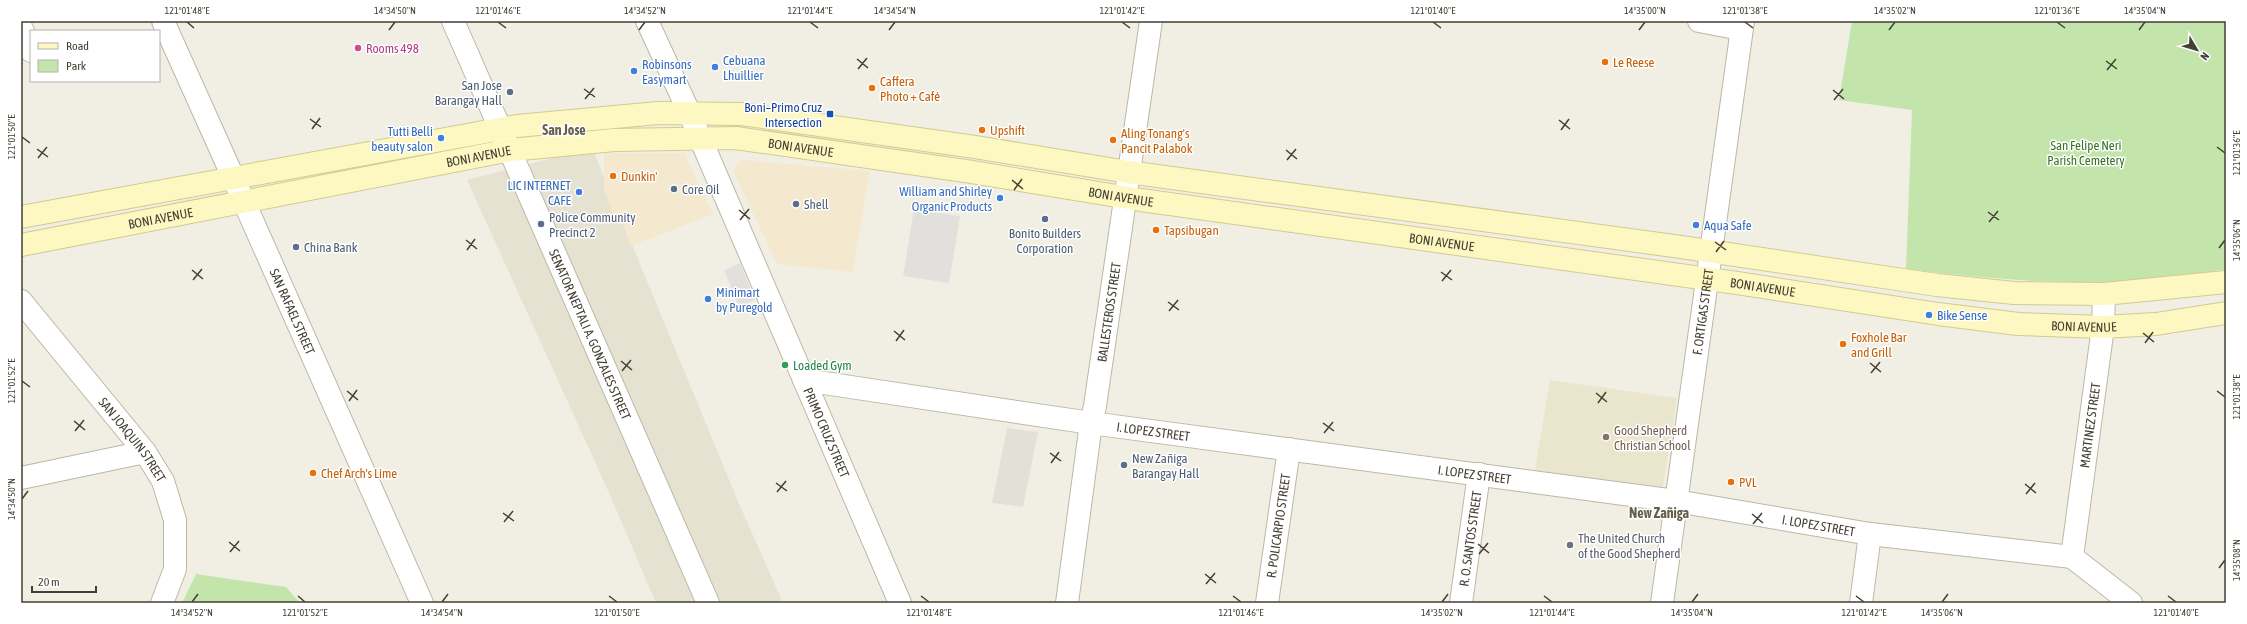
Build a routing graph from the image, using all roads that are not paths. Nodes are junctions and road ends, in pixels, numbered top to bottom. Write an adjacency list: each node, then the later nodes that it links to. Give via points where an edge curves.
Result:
1 (453, 21): 10 (street, SENATOR NEPTALI A. GONZALES STREET)
2 (648, 21): 9 (street, PRIMO CRUZ STREET)
3 (1151, 21): 13 (street, BALLESTEROS STREET)
4 (1699, 21): 5 (street)
5 (1742, 25): 19 (street, F. ORTIGAS STREET)
6 (21, 27): 8 (street)
7 (164, 33): 14 (street, SAN RAFAEL STREET)
8 (30, 49)
9 (689, 112): 10 (main road, BONI AVENUE, via 592,118); 11 (street, PRIMO CRUZ STREET); 13 (main road, BONI AVENUE, via 742,114)
10 (501, 130): 12 (street, SENATOR NEPTALI A. GONZALES STREET); 14 (main road, BONI AVENUE)
11 (700, 138): 12 (main road, BONI AVENUE, via 594,141); 15 (main road, BONI AVENUE, via 736,138); 26 (street, PRIMO CRUZ STREET)
12 (510, 150): 16 (main road, BONI AVENUE); 37 (street, SENATOR NEPTALI A. GONZALES STREET)
13 (1128, 172): 15 (street, BALLESTEROS STREET); 19 (main road, BONI AVENUE)
14 (233, 177): 16 (street, SAN RAFAEL STREET); 17 (main road, BONI AVENUE)
15 (1125, 197): 20 (main road, BONI AVENUE); 27 (street, BALLESTEROS STREET)
16 (243, 202): 18 (main road, BONI AVENUE); 36 (street, SAN RAFAEL STREET)
17 (21, 217)
18 (21, 245)
19 (1711, 252): 20 (street, F. ORTIGAS STREET); 22 (main road, BONI AVENUE, via 1938,285 2014,293)
20 (1708, 279): 25 (main road, BONI AVENUE, via 2018,324); 32 (street, F. ORTIGAS STREET)
21 (2226, 282): 22 (main road, BONI AVENUE)
22 (2104, 294): 25 (street, MARTINEZ STREET)
23 (21, 301): 29 (street, SAN JOAQUIN STREET)
24 (2226, 313): 25 (main road, BONI AVENUE, via 2156,324)
25 (2103, 327): 34 (street, MARTINEZ STREET)
26 (804, 380): 27 (street, I. LOPEZ STREET); 38 (street, PRIMO CRUZ STREET)
27 (1091, 423): 28 (street, I. LOPEZ STREET); 39 (street, BALLESTEROS STREET)
28 (1289, 449): 30 (street, I. LOPEZ STREET); 40 (street, R. POLICARPIO STREET)
29 (145, 452): 31 (street); 35 (street, SAN JOAQUIN STREET, via 163,481 175,520 175,570)
30 (1479, 474): 32 (street, I. LOPEZ STREET); 41 (street, R. O. SANTOS STREET)
31 (21, 478)
32 (1676, 501): 33 (street, I. LOPEZ STREET); 42 (street, F. ORTIGAS STREET)
33 (1870, 534): 34 (street, I. LOPEZ STREET); 43 (street)
34 (2072, 557): 44 (street)
35 (162, 603)
36 (422, 603)
37 (708, 603)
38 (900, 603)
39 (1067, 603)
40 (1267, 603)
41 (1461, 603)
42 (1662, 603)
43 (1861, 603)
44 (2131, 603)

